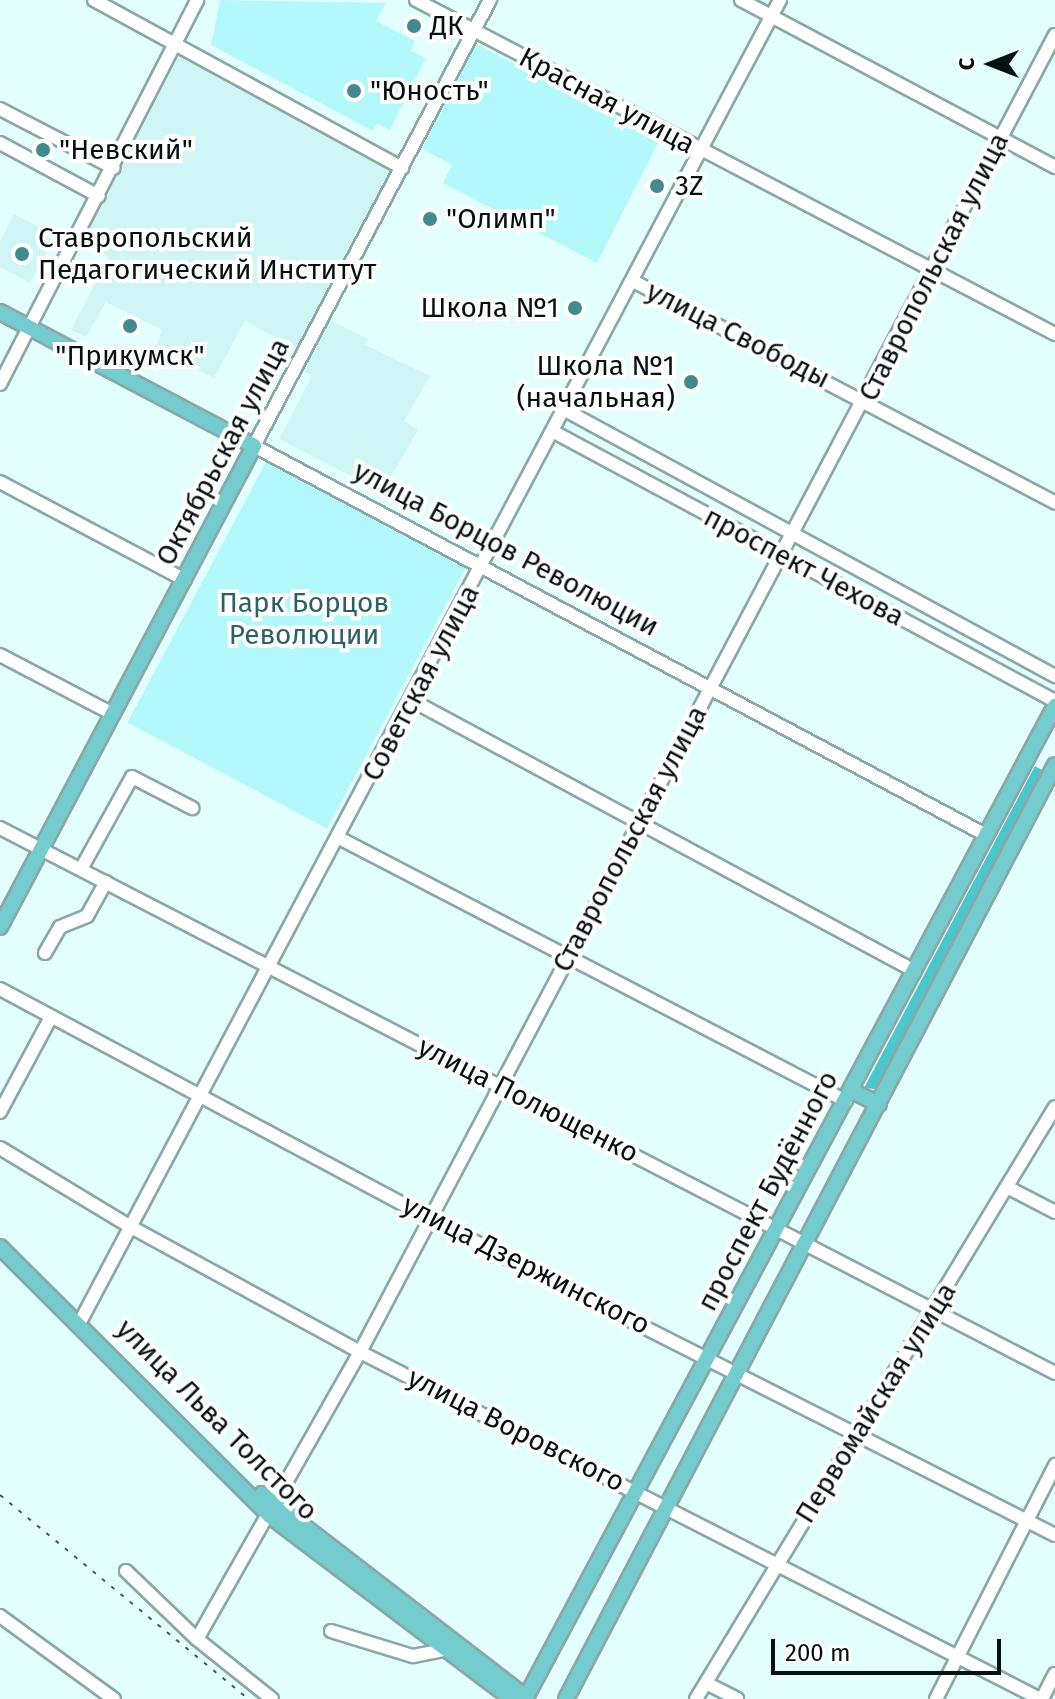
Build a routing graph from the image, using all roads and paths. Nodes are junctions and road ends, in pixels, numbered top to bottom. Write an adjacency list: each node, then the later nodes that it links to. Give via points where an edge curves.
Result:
1 (94, 0): 10 (street)
2 (197, 0): 10 (street)
3 (416, 0): 8 (street, Красная улица)
4 (490, 0): 8 (street, Октябрьская улица)
5 (741, 0): 7 (street)
6 (780, 0): 7 (street, Советская улица)
7 (772, 16): 12 (street); 14 (street, Советская улица)
8 (474, 31): 14 (street, Красная улица); 17 (street, Октябрьская улица)
9 (1055, 35): 12 (street, Ставропольская улица)
10 (174, 46): 16 (street); 17 (street)
11 (0, 109): 16 (street)
12 (1000, 138): 15 (street); 19 (street, Ставропольская улица)
13 (0, 143): 18 (street)
14 (700, 150): 19 (street, Красная улица); 20 (street, Советская улица)
15 (1055, 167)
16 (114, 168): 18 (street)
17 (402, 168): 28 (street, Октябрьская улица)
18 (99, 196): 22 (street)
19 (933, 269): 23 (street, Красная улица); 25 (street, Ставропольская улица)
20 (633, 281): 25 (street, улица Свободы); 26 (street, Советская улица)
21 (0, 312): 22 (main road, улица Борцов Революции)
22 (30, 328): 24 (street); 28 (main road, улица Борцов Революции)
23 (1055, 334)
24 (0, 384)
25 (865, 400): 30 (street, улица Свободы); 31 (street, Ставропольская улица)
26 (565, 410): 27 (street, Советская улица); 31 (street, проспект Чехова)
27 (554, 432): 32 (street, проспект Чехова); 33 (street, Советская улица)
28 (254, 446): 33 (street, улица Борцов Революции); 34 (main road, Октябрьская улица)
29 (0, 482): 34 (street)
30 (1055, 503)
31 (794, 532): 32 (street, Ставропольская улица); 36 (street, проспект Чехова)
32 (781, 557): 37 (street, Ставропольская улица); 39 (street, проспект Чехова)
33 (483, 564): 37 (street, улица Борцов Революции); 38 (street, Советская улица)
34 (185, 580): 40 (main road, Октябрьская улица)
35 (0, 655): 40 (street)
36 (1055, 676)
37 (710, 689): 43 (street, Ставропольская улица); 45 (street, улица Борцов Революции)
38 (411, 700): 43 (street); 46 (street, Советская улица)
39 (1055, 704): 45 (main road, проспект Будённого)
40 (113, 714): 47 (main road, Октябрьская улица)
41 (1055, 765): 60 (main road, проспект Будённого)
42 (192, 808): 48 (street, via 132,777)
43 (639, 824): 52 (street, Ставропольская улица); 54 (street)
44 (0, 828): 47 (street, улица Полющенко)
45 (986, 835): 54 (main road, проспект Будённого)
46 (339, 838): 52 (street); 53 (street, Советская улица)
47 (41, 849): 48 (street, улица Полющенко); 50 (main road, Октябрьская улица)
48 (81, 869): 49 (street, улица Полющенко)
49 (106, 882): 51 (street, via 87,916 60,927); 53 (street, улица Полющенко)
50 (0, 927)
51 (45, 953)
52 (570, 955): 57 (street, Ставропольская улица); 58 (street)
53 (270, 967): 57 (street, улица Полющенко); 59 (street, Советская улица)
54 (915, 971): 58 (main road, проспект Будённого)
55 (0, 989): 56 (street, улица Дзержинского)
56 (51, 1017): 59 (street, улица Дзержинского); 62 (street)
57 (501, 1086): 66 (street, Ставропольская улица); 68 (street, улица Полющенко)
58 (849, 1096): 60 (main road); 68 (main road, проспект Будённого)
59 (201, 1098): 66 (street, улица Дзержинского); 67 (street, Советская улица)
60 (879, 1104): 69 (main road, проспект Будённого)
61 (1055, 1107): 64 (street, Первомайская улица)
62 (0, 1112)
63 (0, 1148): 67 (street, улица Воровского)
64 (1007, 1187): 65 (street); 71 (street, Первомайская улица)
65 (1055, 1212)
66 (430, 1219): 73 (street, Ставропольская улица); 74 (street, улица Дзержинского)
67 (131, 1227): 72 (street, Советская улица); 73 (street, улица Воровского)
68 (777, 1230): 69 (street, улица Полющенко); 74 (main road, проспект Будённого)
69 (804, 1243): 71 (street, улица Полющенко, via 917,1306); 75 (main road, проспект Будённого)
70 (0, 1247): 72 (main road, улица Льва Толстого)
71 (934, 1310): 76 (street, улица Полющенко); 77 (street, Первомайская улица)
72 (81, 1320): 81 (main road, улица Льва Толстого)
73 (360, 1352): 79 (street, улица Воровского); 81 (street, Ставропольская улица)
74 (709, 1357): 75 (street, улица Дзержинского); 79 (main road, проспект Будённого)
75 (738, 1372): 77 (street, улица Дзержинского); 80 (main road, проспект Будённого)
76 (1055, 1373)
77 (858, 1433): 82 (street, улица Дзержинского); 84 (street, Первомайская улица)
78 (1055, 1465): 82 (street)
79 (639, 1492): 80 (street, улица Воровского); 96 (main road, проспект Будённого)
80 (670, 1509): 84 (street, улица Воровского); 97 (main road, проспект Будённого)
81 (273, 1512): 88 (street, Ставропольская улица); 89 (main road, улица Льва Толстого); 96 (main road, улица Льва Толстого)
82 (1025, 1520): 83 (street, улица Дзержинского); 90 (street)
83 (1055, 1535)
84 (777, 1565): 90 (street, улица Воровского); 92 (street, Первомайская улица)
85 (126, 1571): 88 (street)
86 (0, 1616): 93 (street)
87 (331, 1631): 89 (street, via 413,1656)
88 (197, 1639): 94 (street)
89 (444, 1650): 95 (main road, улица Льва Толстого)
90 (958, 1657): 100 (street); 101 (street, улица Воровского)
91 (1055, 1674): 101 (street)
92 (706, 1683): 98 (street, Первомайская улица); 99 (street)
93 (114, 1699)
94 (272, 1699)
95 (512, 1699)
96 (526, 1699)
97 (566, 1699)
98 (696, 1699)
99 (737, 1699)
100 (936, 1699)
101 (1041, 1699)

